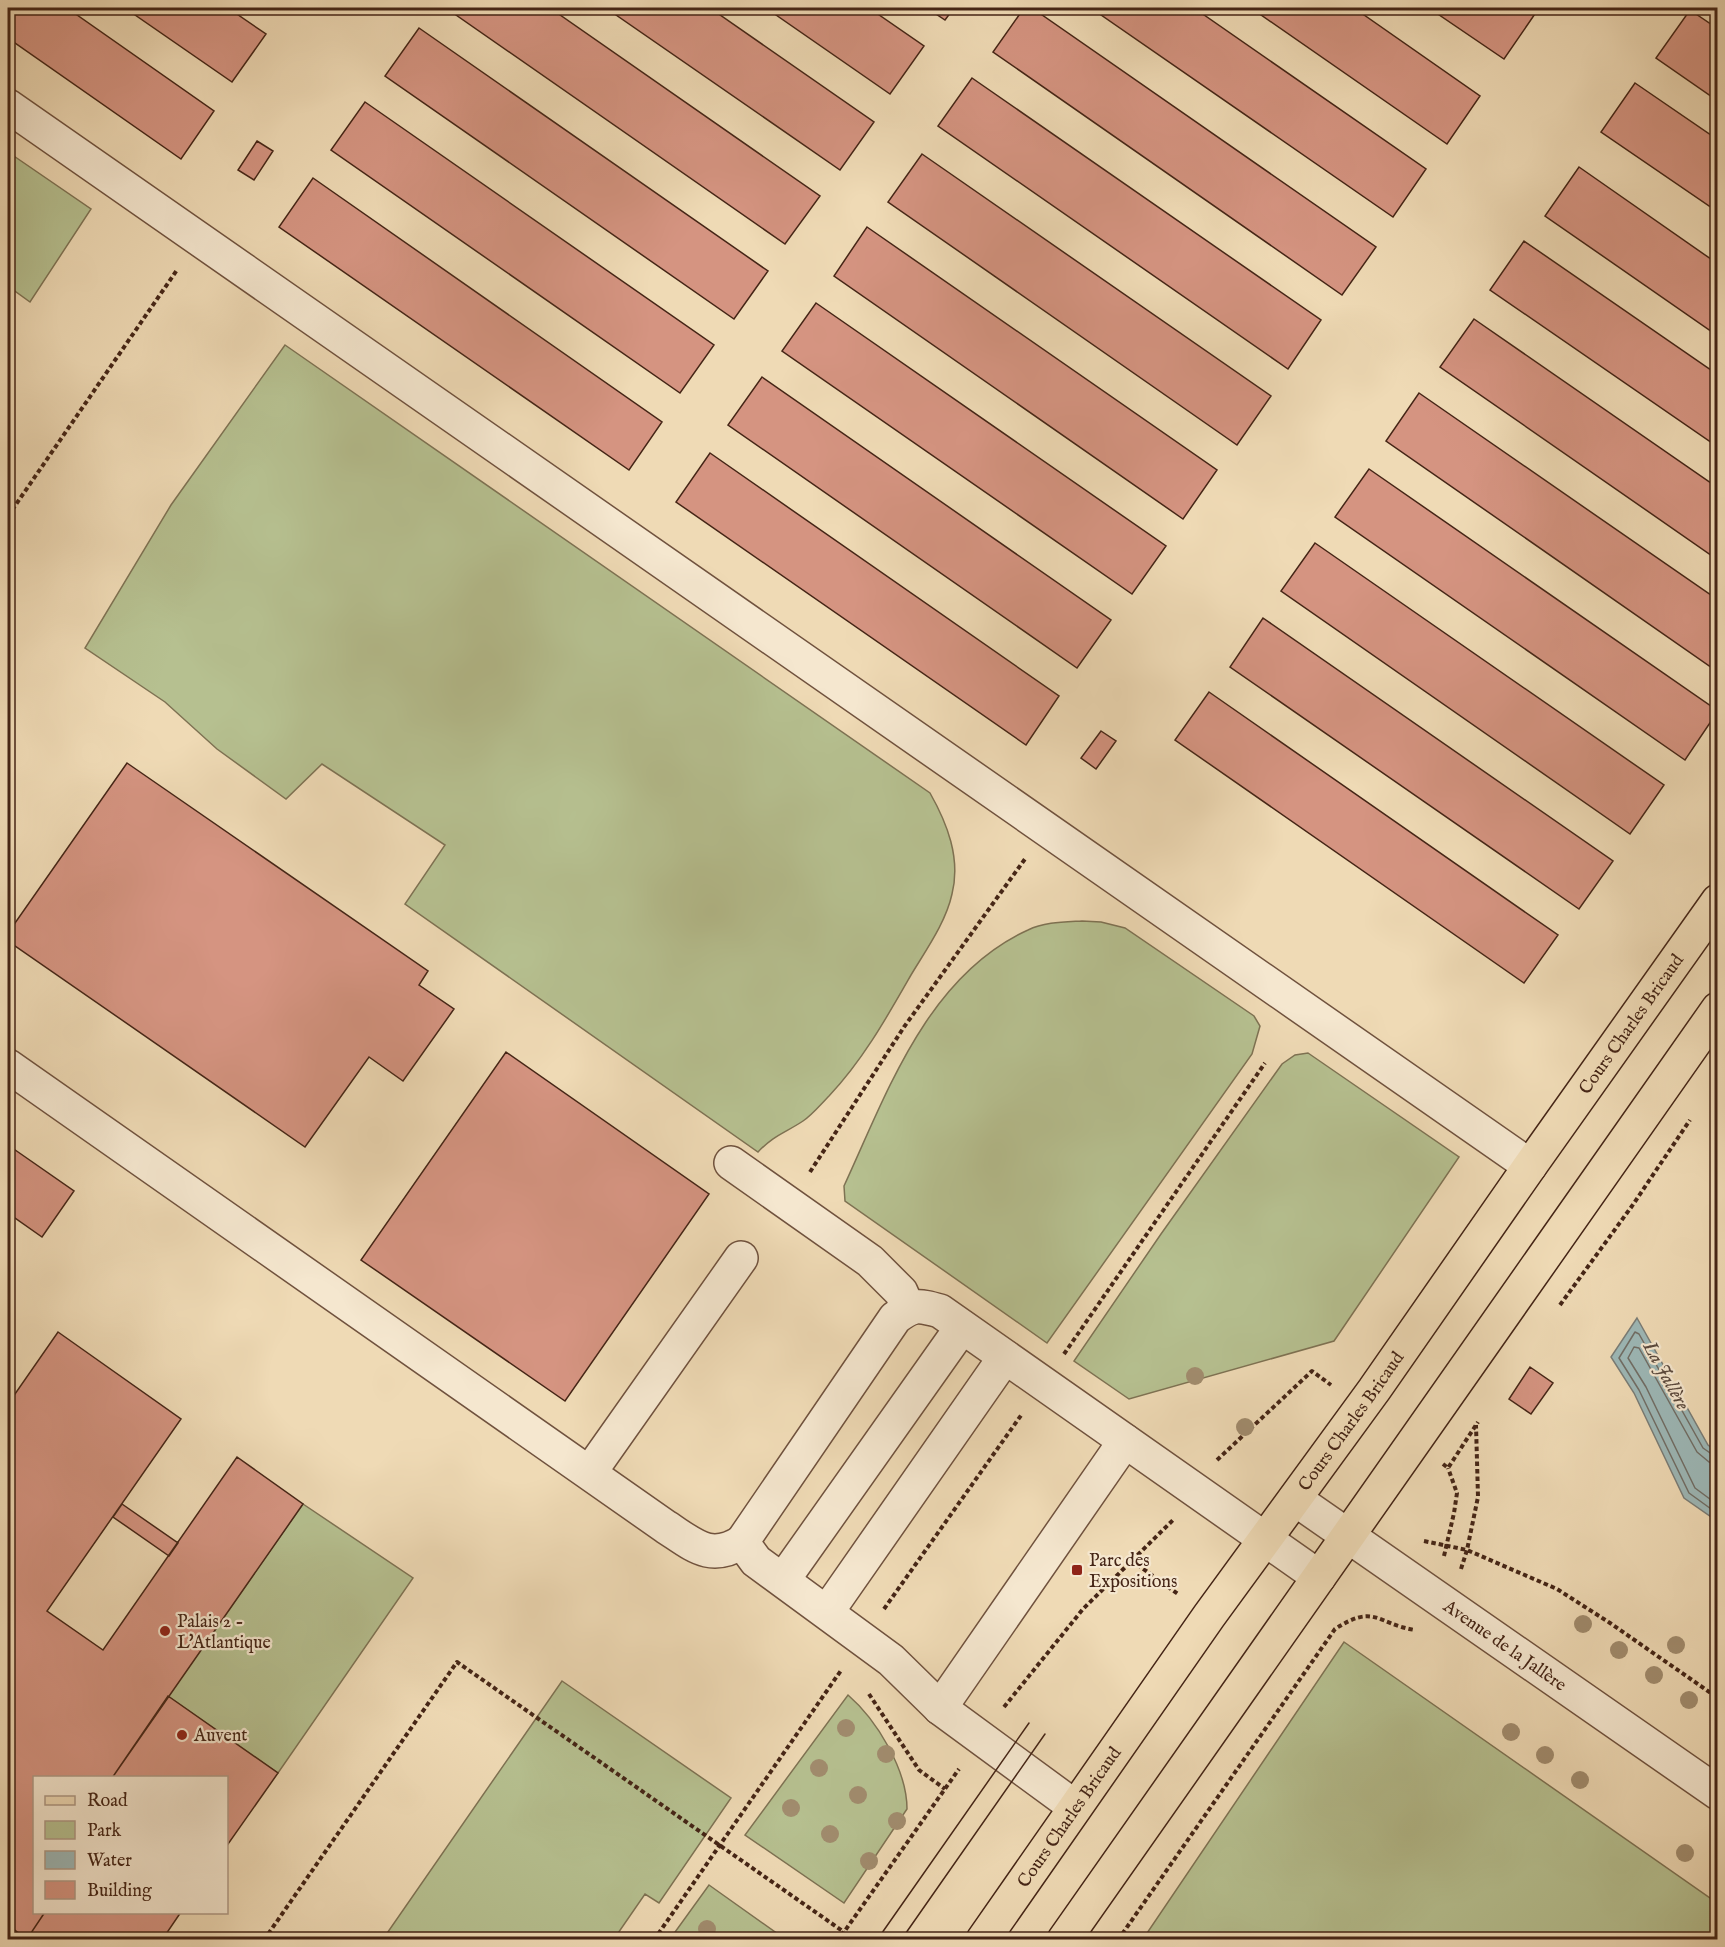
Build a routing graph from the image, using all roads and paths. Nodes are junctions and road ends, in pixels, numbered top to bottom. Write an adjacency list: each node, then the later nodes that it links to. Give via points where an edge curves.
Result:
1 (8, 106): 2 (street)
2 (198, 239): 3 (path); 4 (street)
3 (8, 516)
4 (1045, 828): 11 (street); 12 (path, via 903,1027)
5 (1718, 901): 11 (main road, Cours Charles Bricaud)
6 (1718, 1009): 23 (main road)
7 (1265, 1062): 18 (path)
8 (8, 1066): 24 (street)
9 (1691, 1118): 15 (path)
10 (731, 1162): 12 (street)
11 (1530, 1166): 19 (main road, Cours Charles Bricaud)
12 (790, 1203): 14 (street, via 870,1261 901,1292)
13 (741, 1258): 24 (street)
14 (908, 1308): 16 (street, via 923,1306 940,1311); 30 (street, via 895,1318)
15 (1554, 1314)
16 (962, 1327): 17 (street); 33 (street)
17 (1005, 1357): 18 (street); 35 (street)
18 (1044, 1384): 22 (street); 36 (path)
19 (1362, 1407): 25 (path, via 1312,1371 1217,1460); 26 (main road, Cours Charles Bricaud)
20 (1482, 1415): 21 (path)
21 (1476, 1425): 23 (path, via 1448,1468); 31 (path, via 1478,1497)
22 (1125, 1441): 25 (street); 41 (street)
23 (1412, 1442): 27 (main road)
24 (590, 1472): 30 (street, via 701,1549 727,1551)
25 (1196, 1490): 28 (street); 42 (path, via 1180,1513 1083,1609)
26 (1295, 1499): 27 (street, Avenue de la Jallère); 28 (main road, Cours Charles Bricaud)
27 (1349, 1535): 32 (main road); 34 (street, Avenue de la Jallère)
28 (1265, 1539): 32 (street); 45 (main road, Cours Charles Bricaud)
29 (1420, 1540): 31 (path)
30 (742, 1542): 33 (street, via 756,1561)
31 (1467, 1550): 34 (path, via 1458,1581); 40 (path, via 1557,1589)
32 (1319, 1577): 52 (main road)
33 (783, 1580): 35 (street)
34 (1444, 1602): 44 (street, Avenue de la Jallère); 53 (path, via 1428,1624 1416,1630 1399,1628 1386,1619 1367,1615 1335,1629)
35 (827, 1612): 36 (street)
36 (863, 1638): 37 (path); 41 (street)
37 (839, 1672): 38 (path); 46 (path)
38 (847, 1678)
39 (862, 1689): 43 (path, via 919,1770)
40 (1718, 1698)
41 (940, 1708): 42 (street)
42 (981, 1740): 43 (path); 45 (street)
43 (945, 1788): 47 (path)
44 (1718, 1793)
45 (1075, 1807): 51 (main road, Cours Charles Bricaud)
46 (718, 1846): 47 (path); 48 (path, via 458,1662); 49 (path)
47 (844, 1932): 50 (path)
48 (264, 1940)
49 (654, 1940)
50 (835, 1940)
51 (983, 1940)
52 (1064, 1940)
53 (1118, 1940)

